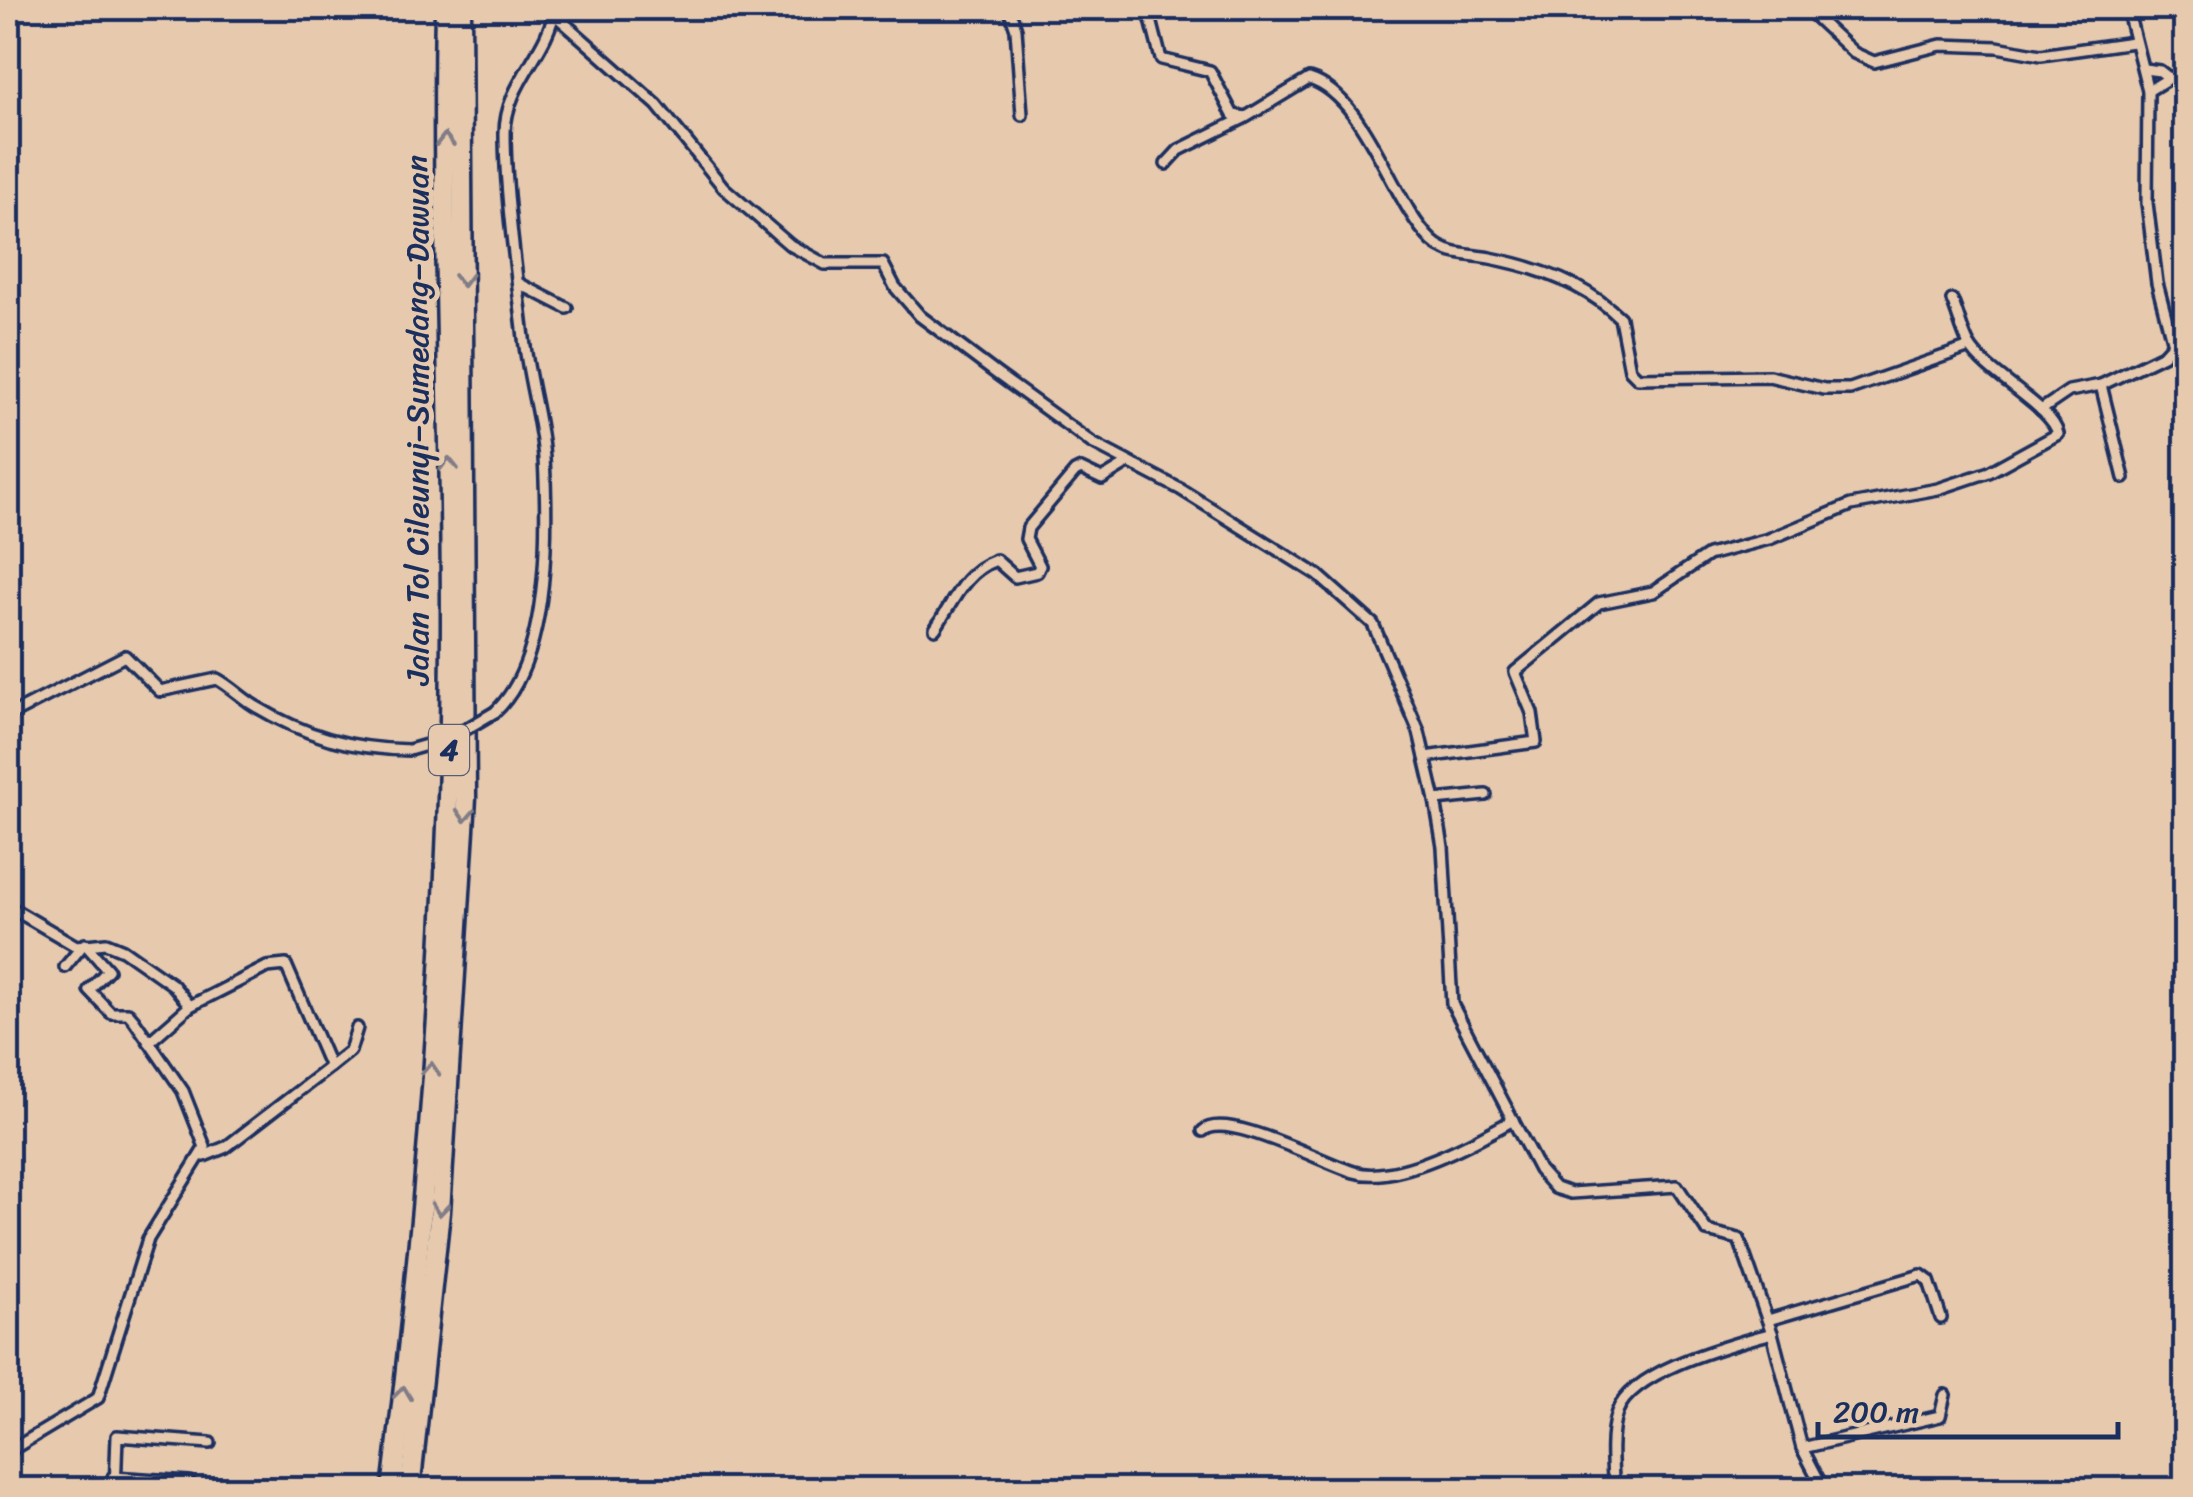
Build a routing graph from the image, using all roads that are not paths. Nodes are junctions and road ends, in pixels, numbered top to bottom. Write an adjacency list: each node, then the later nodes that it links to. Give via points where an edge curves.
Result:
1 (445, 8): 52 (highway, Jalan Tol Cileunyi–Sumedang–Dawuan / 4, one-way to 1, via 422,1212 448,796)
2 (461, 8): 53 (highway, Jalan Tol Cileunyi–Sumedang–Dawuan / 4, one-way to 53, via 466,798 440,1212)
3 (1009, 8): 13 (street)
4 (1148, 8): 14 (street, via 1161,59 1210,71 1226,110)
5 (1806, 8): 8 (street, via 1854,53 1874,62 1940,45 2041,54)
6 (2127, 8): 8 (street)
7 (554, 11): 16 (street, via 514,88 505,130); 25 (street, via 657,105 724,188 774,233 825,264 883,264 920,316)
8 (2133, 42): 9 (street)
9 (2144, 69): 11 (street); 12 (street)
10 (2186, 73): 11 (street)
11 (2168, 78): 12 (street)
12 (2148, 91): 20 (street, via 2147,203)
13 (1022, 115)
14 (1246, 117): 15 (street); 22 (street, via 1309,79 1328,88 1432,241 1453,253 1548,275 1591,295 1620,318 1630,370 1638,378 1769,376 1850,389)
15 (1166, 164)
16 (520, 284): 18 (street); 28 (street, bridge, via 544,456 540,614 523,676 495,712 451,738 409,750 371,750 288,726 217,679 160,691 124,656)
17 (1952, 300): 22 (street)
18 (567, 308)
19 (2186, 332): 20 (street)
20 (2172, 338): 21 (street); 23 (street, via 2163,355)
21 (2186, 341)
22 (1970, 347): 24 (street)
23 (2101, 385): 24 (street, via 2069,391); 26 (street)
24 (2040, 410): 29 (street, via 2058,434 1989,472 1938,490 1851,505 1770,539 1708,554 1653,592 1598,603 1515,672 1536,742)
25 (1128, 463): 27 (street, via 1102,480 1076,472 1028,528 1037,572 1015,576 996,560 987,563 952,594); 29 (street, via 1318,574 1365,614 1394,666)
26 (2124, 478)
27 (936, 629)
28 (8, 716)
29 (1425, 757): 31 (street)
30 (1486, 795): 31 (street)
31 (1434, 800): 39 (street, via 1452,1004)
32 (8, 906): 33 (street)
33 (84, 944): 34 (street); 35 (street, via 123,950 173,984); 37 (street, via 108,970 89,990 111,1014 128,1013)
34 (65, 968)
35 (190, 1006): 37 (street); 38 (street, via 283,962)
36 (357, 1028): 38 (street, via 350,1051)
37 (148, 1042): 41 (street, via 183,1090)
38 (330, 1067): 41 (street, via 243,1135)
39 (1514, 1120): 40 (street, via 1454,1151 1371,1174 1293,1151 1237,1125); 43 (street, via 1538,1170 1564,1193 1675,1186 1704,1227 1742,1242)
40 (1204, 1131)
41 (204, 1156): 48 (street, via 148,1238 98,1398)
42 (1941, 1318): 43 (street, via 1921,1275)
43 (1768, 1320): 44 (street)
44 (1772, 1333): 47 (street); 54 (street, via 1673,1367 1626,1397 1612,1440)
45 (1945, 1395): 47 (street, via 1940,1416)
46 (210, 1443): 49 (street, via 118,1436)
47 (1802, 1448): 55 (street)
48 (8, 1452)
49 (113, 1477): 50 (street); 51 (street)
50 (190, 1482)
51 (114, 1490)
52 (392, 1490)
53 (410, 1490)
54 (1614, 1490)
55 (1824, 1490)

